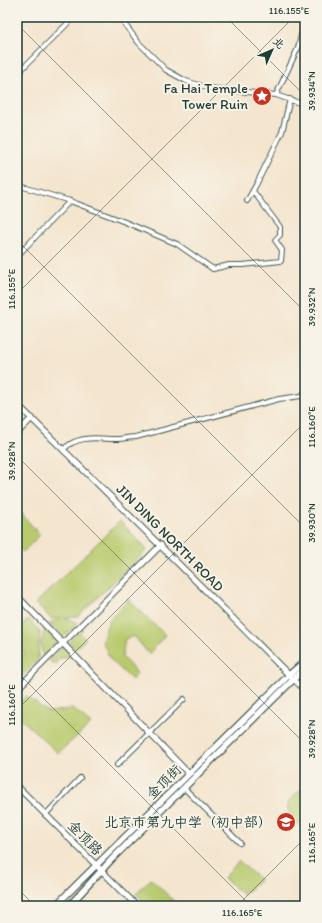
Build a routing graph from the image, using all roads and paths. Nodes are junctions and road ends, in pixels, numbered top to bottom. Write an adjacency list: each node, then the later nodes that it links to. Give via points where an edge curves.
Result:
1 (74, 17): 4 (street, via 23,68)
2 (118, 17): 5 (street, via 166,70 186,81 209,88)
3 (305, 19): 5 (street, via 298,48)
4 (17, 80)
5 (276, 95): 6 (street)
6 (290, 99): 7 (street); 9 (street, via 282,132)
7 (305, 105)
8 (17, 185): 10 (street)
9 (253, 191): 10 (street, via 280,227 280,235 275,240 282,250 281,261 243,266 229,264 214,269 177,244); 11 (street)
10 (70, 201): 12 (street)
11 (247, 201)
12 (17, 256)
13 (305, 393): 17 (street, via 136,436 118,439 85,438 70,443)
14 (17, 404): 15 (street, JIN DING NORTH ROAD)
15 (32, 418): 16 (street); 17 (street, JIN DING NORTH ROAD)
16 (17, 433)
17 (63, 450): 18 (street, JIN DING NORTH ROAD)
18 (161, 545): 20 (street); 23 (street, JIN DING NORTH ROAD)
19 (17, 596): 20 (street)
20 (63, 643): 24 (street); 27 (street)
21 (305, 661): 23 (main road)
22 (305, 668): 23 (main road)
23 (291, 677): 25 (street, JIN DING NORTH ROAD); 29 (main road, 金顶街); 32 (main road, 金顶街)
24 (17, 689)
25 (305, 691)
26 (184, 700): 27 (street)
27 (149, 733): 28 (street); 29 (street)
28 (117, 766)
29 (190, 774): 35 (main road, 金顶街)
30 (80, 778): 33 (street)
31 (17, 786): 33 (street, 金顶路)
32 (184, 788): 34 (street); 36 (main road, 金顶街)
33 (45, 815): 35 (street, 金顶路)
34 (240, 843)
35 (96, 865): 36 (street, 金顶路); 37 (main road, 金顶街)
36 (102, 871): 38 (main road, 金顶街); 39 (street, 金顶路)
37 (55, 906)
38 (69, 906)
39 (136, 906)

